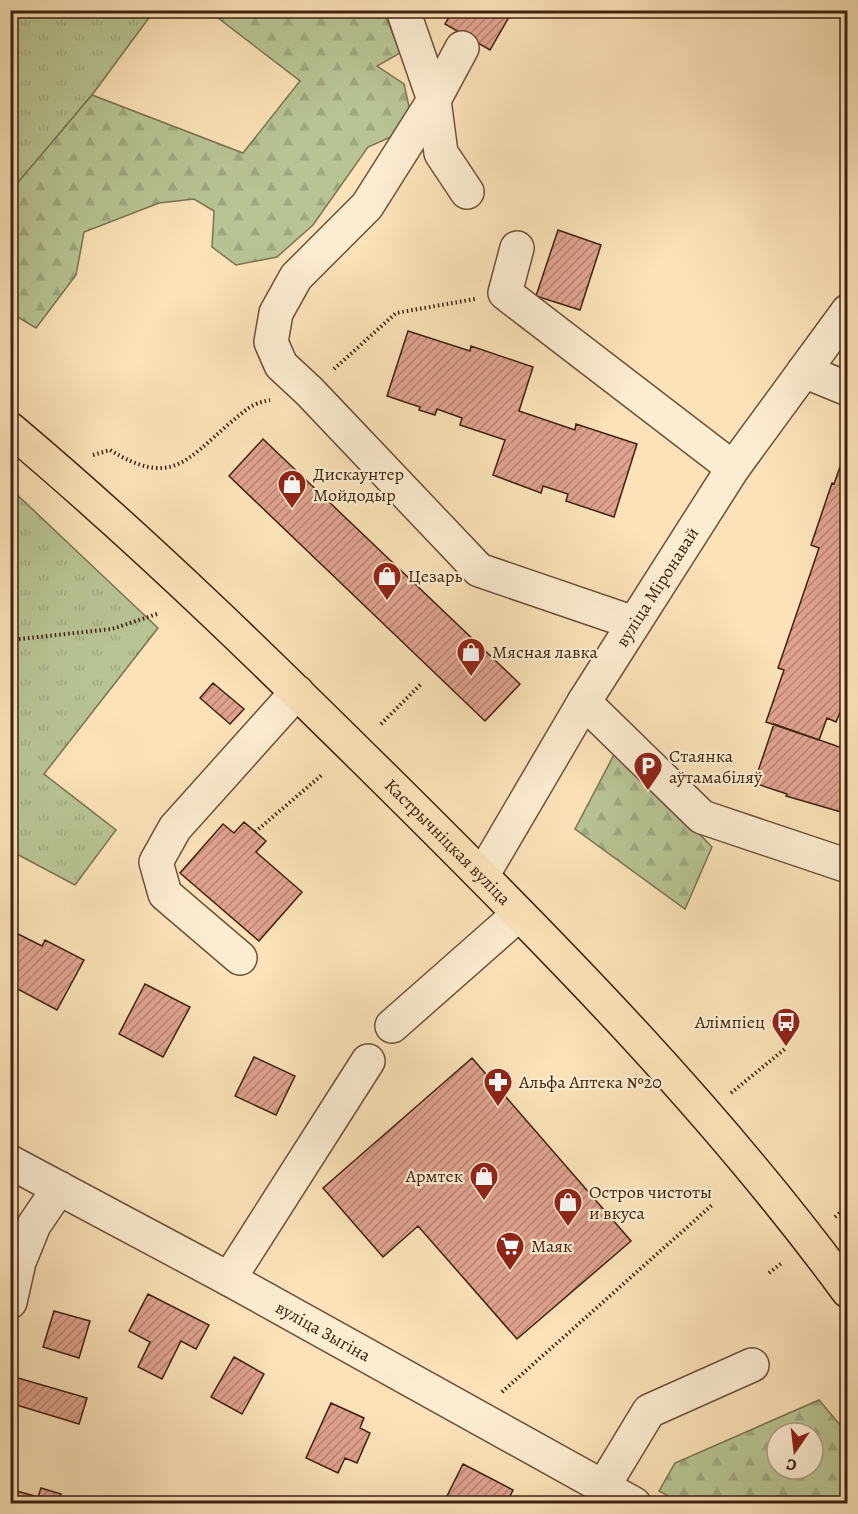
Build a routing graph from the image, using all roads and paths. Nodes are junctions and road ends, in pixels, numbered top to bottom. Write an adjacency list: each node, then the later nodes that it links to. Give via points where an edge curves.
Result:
1 (403, 10): 3 (street)
2 (462, 48): 3 (street)
3 (434, 100): 4 (street, via 441,153); 12 (street, via 367,206 296,277 276,313 271,342 281,365 478,570)
4 (466, 192)
5 (518, 248): 10 (street, via 505,293)
6 (848, 311): 7 (street, вуліца Міронавай)
7 (804, 371): 8 (street); 10 (street, вуліца Міронавай)
8 (848, 389)
9 (10, 429): 15 (main road, Кастрычніцкая вуліца, via 119,523)
10 (733, 468): 12 (street, вуліца Міронавай)
11 (157, 614): 13 (path, via 112,629)
12 (634, 623): 16 (street, вуліца Міронавай)
13 (10, 640)
14 (421, 684): 17 (path)
15 (297, 692): 21 (main road, Кастрычніцкая вуліца); 23 (street, via 175,828 156,862 165,894)
16 (584, 702): 20 (street, via 702,817); 21 (street, вуліца Міронавай)
17 (381, 724)
18 (323, 774): 19 (path)
19 (255, 832)
20 (848, 866)
21 (482, 876): 22 (main road, Кастрычніцкая вуліца)
22 (519, 914): 24 (street); 27 (main road, Кастрычніцкая вуліца, via 648,1048)
23 (240, 958)
24 (392, 1026)
25 (786, 1048): 27 (path)
26 (368, 1061): 31 (street)
27 (705, 1114): 32 (main road, Кастрычніцкая вуліца, via 810,1239)
28 (10, 1162): 29 (street, вуліца Зыгіна)
29 (59, 1188): 31 (street, вуліца Зыгіна); 33 (street, via 34,1225 19,1262)
30 (712, 1206): 35 (path)
31 (229, 1280): 36 (street, вуліца Зыгіна)
32 (847, 1291)
33 (10, 1302)
34 (752, 1365): 36 (street, via 649,1411)
35 (498, 1395)
36 (603, 1487): 37 (street, вуліца Зыгіна)
37 (634, 1503)

